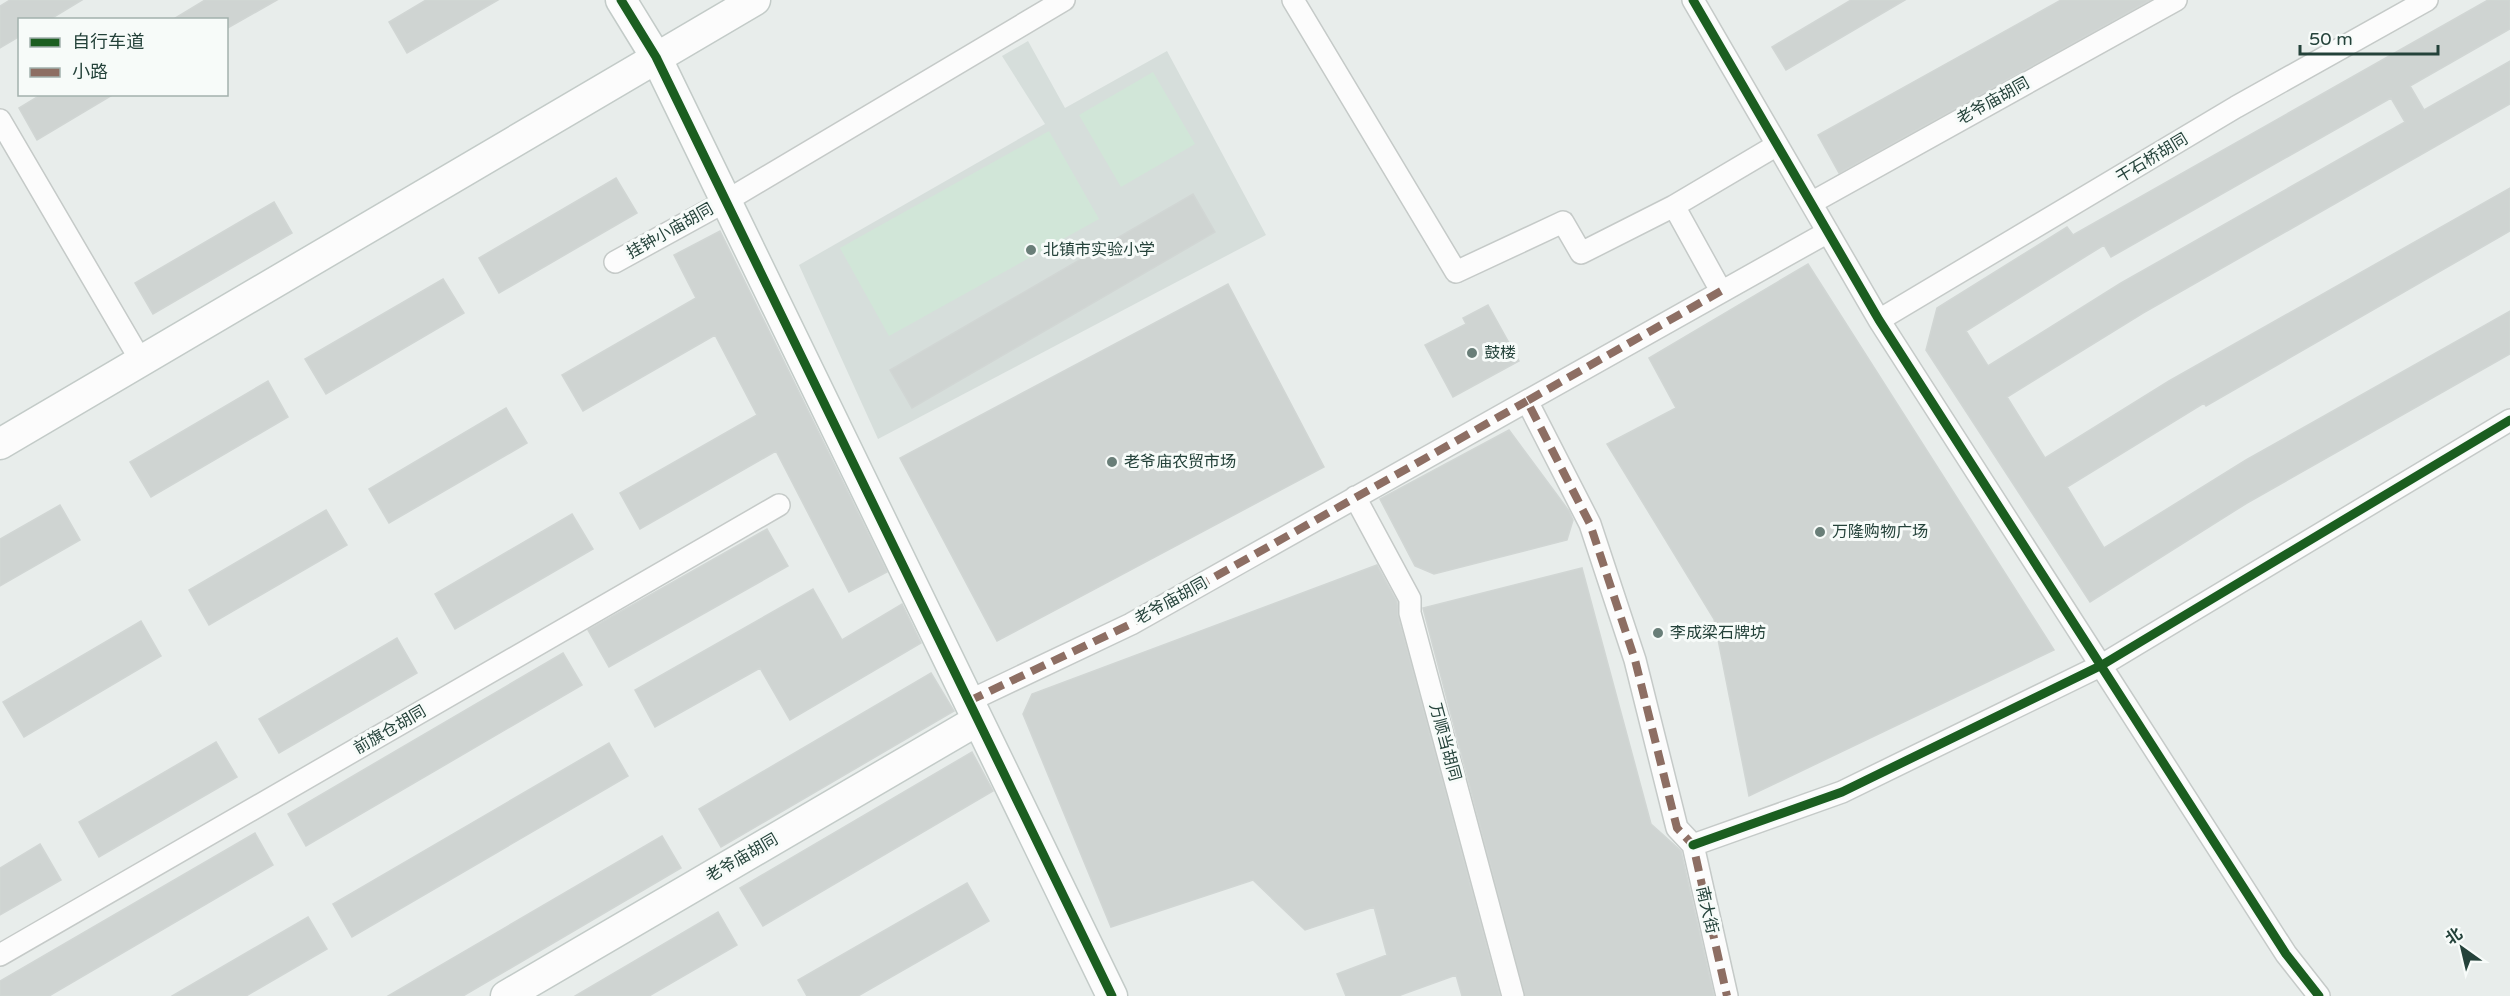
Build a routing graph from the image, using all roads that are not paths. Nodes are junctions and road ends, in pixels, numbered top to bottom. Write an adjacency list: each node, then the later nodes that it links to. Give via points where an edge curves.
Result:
1 (621, 0): 8 (street)
2 (755, 0): 8 (street)
3 (1064, 0): 11 (street, 挂钟小庙胡同)
4 (1293, 0): 13 (street, via 1456,272 1563,222 1581,253)
5 (1693, 0): 10 (street)
6 (2176, 0): 12 (street, 老爷庙胡同)
7 (2427, 0): 17 (street, 干石桥胡同, via 2236,107)
8 (656, 57): 11 (street); 18 (street)
9 (0, 120): 18 (street)
10 (1777, 145): 12 (street); 13 (street)
11 (726, 201): 15 (street, 挂钟小庙胡同); 25 (street)
12 (1811, 203): 14 (street)
13 (1674, 206): 16 (street)
14 (1828, 232): 16 (street, 老爷庙胡同); 17 (street)
15 (615, 262)
16 (1721, 291): 19 (street, 老爷庙胡同)
17 (1879, 320): 24 (street)
18 (141, 361): 21 (street)
19 (1527, 401): 22 (street, 老爷庙胡同); 26 (street, via 1590,524 1635,660 1677,828)
20 (2510, 420): 24 (street)
21 (0, 444)
22 (1361, 493): 25 (street, 老爷庙胡同); 30 (street, 万顺当胡同, via 1410,599 1410,613)
23 (779, 505): 27 (street, 前旗仓胡同)
24 (2102, 664): 26 (street, via 1842,792); 32 (street, via 2286,954)
25 (973, 711): 28 (street, 老爷庙胡同); 29 (street)
26 (1693, 845): 31 (street, 南大街)
27 (0, 956)
28 (506, 996)
29 (1112, 996)
30 (1513, 996)
31 (1727, 996)
32 (2319, 996)

